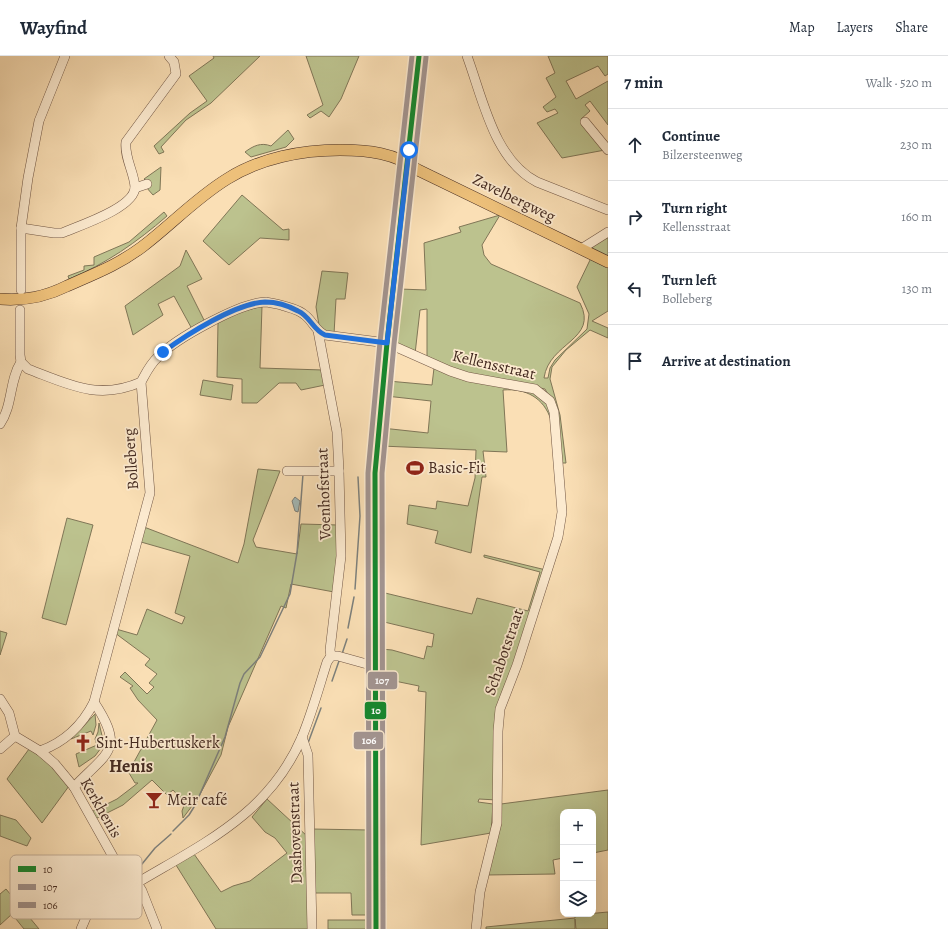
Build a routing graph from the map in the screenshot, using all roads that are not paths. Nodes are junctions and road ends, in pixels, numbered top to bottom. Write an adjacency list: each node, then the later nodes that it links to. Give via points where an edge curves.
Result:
1 (65, 56): 11 (street, via 39,121)
2 (169, 56): 9 (street, via 174,62 176,74 126,142)
3 (419, 56): 7 (main road)
4 (468, 56): 10 (street, via 499,143 513,165 537,182)
5 (585, 122): 6 (street)
6 (608, 150)
7 (408, 162): 13 (main road, Zavelbergweg, via 418,170); 15 (main road, Zavelbergweg, via 393,156 349,150 306,152 266,161 228,178 208,191 126,258 98,274); 20 (main road)
8 (147, 184): 9 (street)
9 (135, 188): 11 (street, via 131,197 112,213 62,233)
10 (608, 210)
11 (21, 228): 16 (street)
12 (608, 232): 13 (street)
13 (581, 249): 14 (main road, Zavelbergweg)
14 (608, 262)
15 (67, 286): 17 (main road); 17 (main road, via 57,292 34,298)
16 (21, 290)
17 (0, 299)
18 (20, 310): 21 (street)
19 (318, 331): 20 (street, Kellensstraat, via 325,335); 22 (street, via 302,312 283,305 265,302 235,310 180,340 156,358); 26 (street, Voenhofstraat, via 336,426)
20 (387, 343): 23 (street, Kellensstraat, via 468,377); 28 (main road, via 375,480)
21 (21, 362): 22 (street, via 28,369 84,390 104,390 132,386); 24 (street)
22 (141, 382): 30 (street, Bolleberg, via 150,493)
23 (541, 392): 44 (street, Schabotstraat, via 550,401 554,412 562,512 558,537 517,665 500,709 498,823 480,892)
24 (0, 424)
25 (286, 471): 26 (street)
26 (339, 471): 27 (street, Voenhofstraat, via 341,556)
27 (331, 656): 28 (street); 32 (street)
28 (374, 666): 43 (main road)
29 (0, 699): 31 (street, via 10,713)
30 (94, 702): 34 (street, Bolleberg, via 88,714 70,734); 35 (street, via 108,730 110,748 106,756)
31 (15, 736): 33 (street); 34 (street, Kerkhenis)
32 (302, 737): 37 (street, via 276,782 249,812 215,836); 42 (street, Dashovenstraat, via 308,755)
33 (0, 749)
34 (40, 751): 35 (street, Kerkhenis)
35 (74, 787): 36 (street, Kerkhenis)
36 (112, 855)
37 (142, 880)
38 (142, 894): 41 (street, Kerkhenis)
39 (86, 919): 40 (street)
40 (81, 929)
41 (158, 929)
42 (312, 929)
43 (376, 929)
44 (476, 929)

